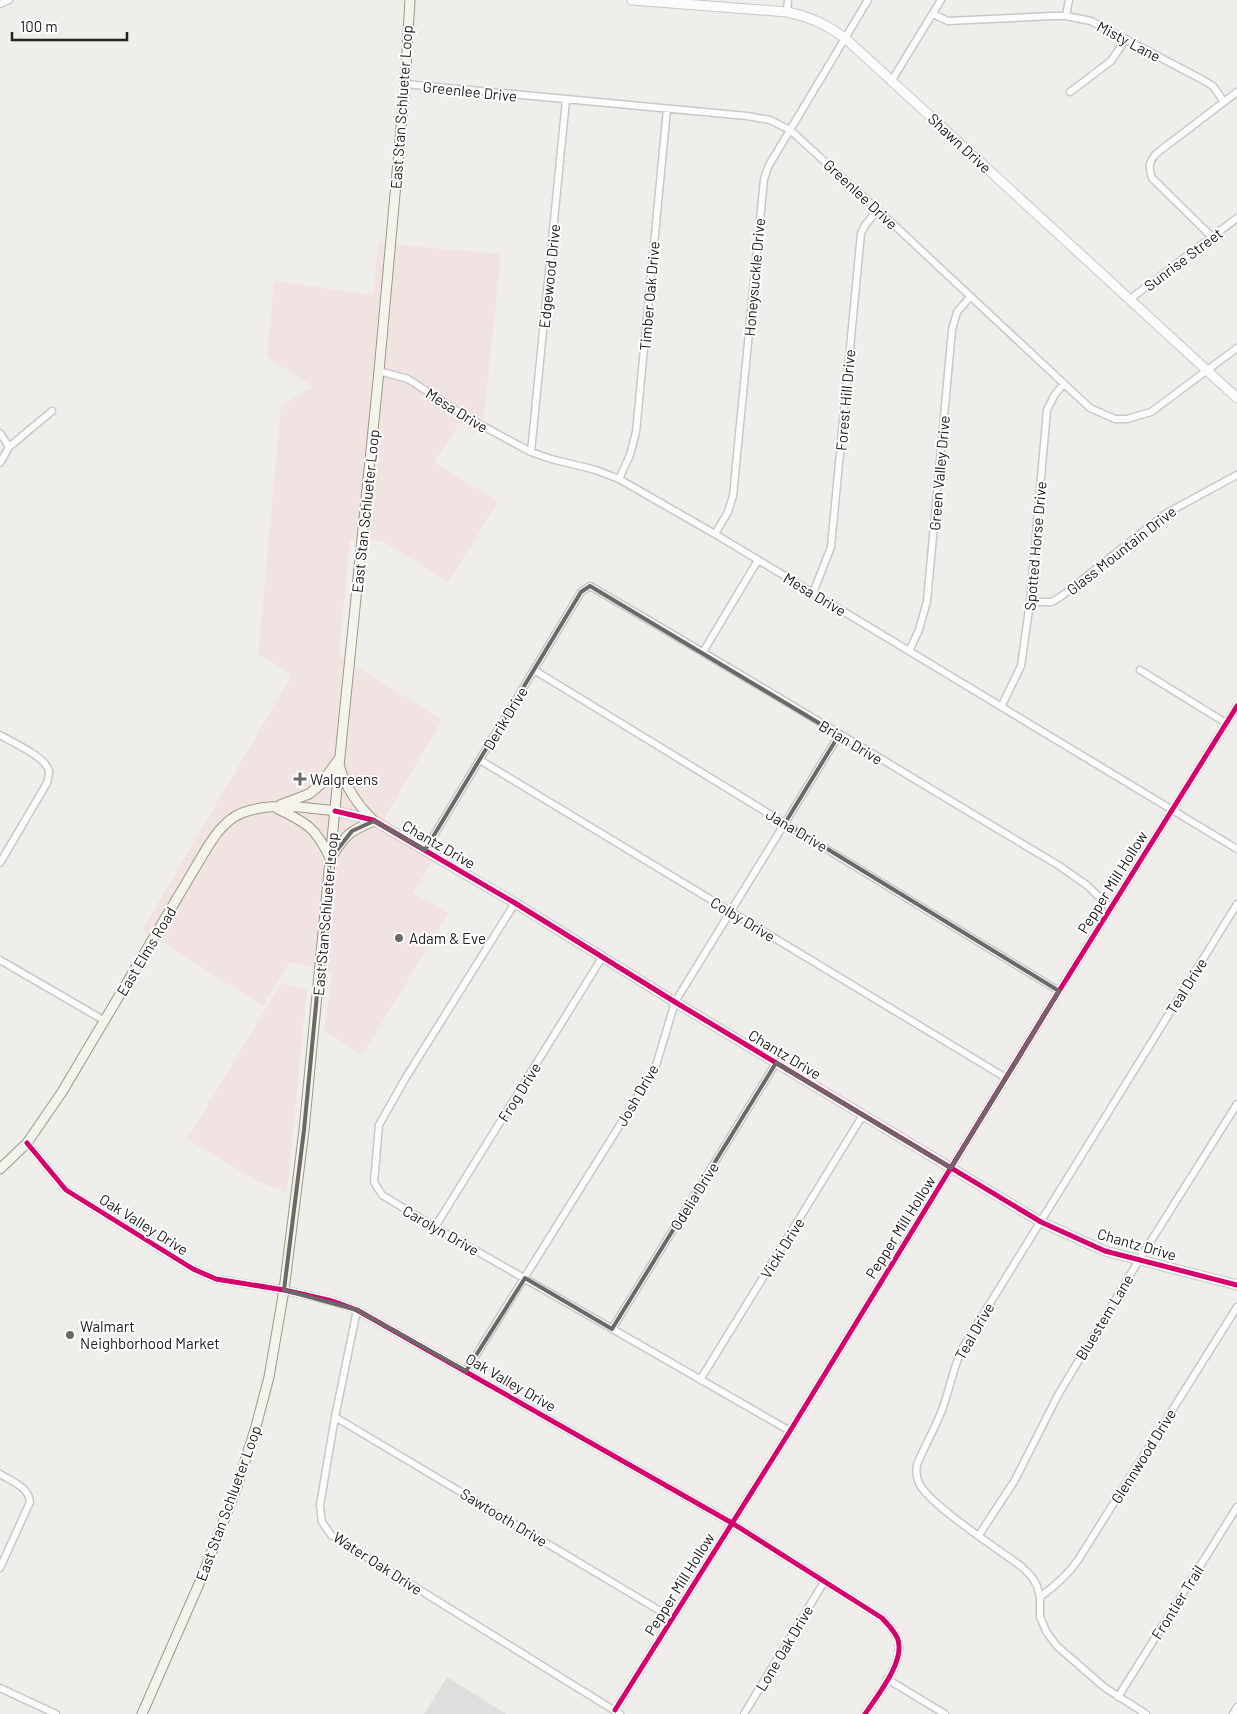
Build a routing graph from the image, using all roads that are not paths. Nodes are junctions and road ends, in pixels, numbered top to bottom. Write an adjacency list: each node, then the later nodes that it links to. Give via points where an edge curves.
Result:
1 (9, 0): 8 (street)
2 (410, 0): 15 (main road, East Stan Schlueter Loop)
3 (632, 0): 9 (street, Shawn Drive)
4 (788, 0): 9 (street)
5 (868, 0): 12 (street, Honeysuckle Drive)
6 (941, 0): 10 (street)
7 (1069, 0): 11 (street)
8 (0, 4)
9 (787, 12): 12 (street, Shawn Drive, via 808,16)
10 (932, 14): 11 (street, Misty Lane, via 948,21); 14 (street)
11 (1066, 16): 13 (street, Misty Lane, via 1091,20)
12 (845, 38): 14 (street, Shawn Drive); 21 (street, Honeysuckle Drive)
13 (1126, 39): 16 (street, via 1111,61); 19 (street, Misty Lane, via 1204,80 1213,86)
14 (892, 80): 26 (street, Shawn Drive)
15 (405, 84): 18 (street, Greenlee Drive); 28 (main road, East Stan Schlueter Loop)
16 (1070, 92)
17 (1237, 92): 19 (street)
18 (566, 100): 20 (street, Greenlee Drive); 35 (street, Edgewood Drive)
19 (1224, 102): 24 (street, via 1157,153 1148,170 1152,178)
20 (667, 109): 21 (street, Greenlee Drive, via 755,117); 38 (street, Timber Oak Drive, via 636,432 630,455)
21 (790, 130): 22 (street, Greenlee Drive); 39 (street, Honeysuckle Drive, via 764,179 733,496)
22 (878, 210): 25 (street, Greenlee Drive); 42 (street, Forest Hill Drive, via 860,233 831,547)
23 (1237, 218): 24 (street, Sunrise Street)
24 (1212, 237): 26 (street, Sunrise Street)
25 (970, 297): 30 (street, Greenlee Drive); 44 (street, Green Valley Drive, via 957,312 952,330 926,601)
26 (1129, 300): 29 (street, Shawn Drive)
27 (1237, 348): 29 (street, Greenlee Drive)
28 (379, 371): 35 (street, Mesa Drive, via 408,379 468,418); 54 (main road, East Stan Schlueter Loop)
29 (1206, 371): 30 (street, Greenlee Drive, via 1151,412 1127,419 1115,419 1090,408); 31 (street, Shawn Drive)
30 (1064, 384): 43 (street, Spotted Horse Drive, via 1047,410)
31 (1237, 398)
32 (52, 411): 34 (street)
33 (0, 432): 34 (street)
34 (9, 447): 36 (street)
35 (531, 452): 38 (street, Mesa Drive)
36 (0, 463)
37 (1237, 475): 43 (street, Glass Mountain Drive, via 1165,514 1052,602)
38 (618, 479): 39 (street, Mesa Drive)
39 (715, 534): 40 (street, Mesa Drive)
40 (758, 560): 42 (street, Mesa Drive); 45 (street)
41 (587, 587): 45 (street, Brian Drive); 46 (street, Derik Drive)
42 (813, 593): 44 (street, Mesa Drive)
43 (1030, 602): 49 (street, Spotted Horse Drive, via 1020,666)
44 (909, 651): 49 (street, Mesa Drive)
45 (703, 652): 52 (street, Brian Drive)
46 (534, 670): 53 (street, Derik Drive); 59 (street, Jana Drive)
47 (1140, 670): 50 (street)
48 (1237, 706): 50 (street, Pepper Mill Hollow)
49 (1001, 707): 57 (street, Mesa Drive)
50 (1226, 723): 57 (street, Pepper Mill Hollow)
51 (0, 735): 63 (street, via 44,762 49,776)
52 (839, 735): 59 (street, Josh Drive); 66 (street, Brian Drive, via 1058,866 1088,886)
53 (480, 760): 61 (street, Derik Drive); 67 (street, Colby Drive)
54 (339, 761): 55 (main road, via 309,794); 56 (main road, East Stan Schlueter Loop); 58 (main road, via 344,781)
55 (276, 808): 56 (main road, East Elms Road); 62 (main road, via 309,826 321,840); 72 (main road, East Elms Road, via 244,812 220,830)
56 (335, 810): 58 (street, Chantz Drive); 62 (main road, East Stan Schlueter Loop)
57 (1171, 810): 60 (street, Mesa Drive); 66 (street, Pepper Mill Hollow)
58 (373, 820): 61 (street, Chantz Drive); 62 (main road, via 343,839)
59 (784, 823): 67 (street, Josh Drive); 70 (street, Jana Drive)
60 (1237, 849)
61 (425, 850): 64 (street, Chantz Drive)
62 (330, 859): 85 (main road, East Stan Schlueter Loop, via 304,1130)
63 (0, 863)
64 (515, 902): 68 (street, Chantz Drive); 81 (street, Carolyn Drive, via 379,1125 374,1182 382,1195)
65 (1237, 904): 80 (street, Teal Drive)
66 (1110, 908): 70 (street, Pepper Mill Hollow)
67 (731, 912): 71 (street, Josh Drive); 74 (street, Colby Drive)
68 (603, 956): 71 (street, Chantz Drive); 81 (street, Frog Drive)
69 (0, 960): 72 (street)
70 (1059, 991): 74 (street, Pepper Mill Hollow)
71 (675, 1002): 73 (street, Chantz Drive); 83 (street, Josh Drive, via 655,1069)
72 (105, 1021): 77 (main road, East Elms Road)
73 (776, 1063): 76 (street, Chantz Drive); 88 (street, Odelia Drive)
74 (1006, 1078): 78 (street, Pepper Mill Hollow)
75 (1237, 1104): 82 (street, Bluestem Lane)
76 (863, 1115): 78 (street, Chantz Drive); 90 (street, Vicki Drive)
77 (27, 1143): 79 (main road, East Elms Road); 85 (street, Oak Valley Drive, via 66,1190 192,1269 216,1279)
78 (951, 1168): 80 (street, Chantz Drive); 92 (street, Pepper Mill Hollow)
79 (0, 1169)
80 (1041, 1222): 82 (street, Chantz Drive, via 1106,1251); 96 (street, Teal Drive, via 960,1353 952,1370 942,1411 917,1464 916,1473 924,1491)
81 (436, 1227): 83 (street, Carolyn Drive)
82 (1139, 1260): 84 (street, Chantz Drive); 96 (street, Bluestem Lane, via 1058,1395 1015,1480)
83 (525, 1278): 88 (street, Carolyn Drive); 89 (street, Josh Drive)
84 (1237, 1285)
85 (284, 1290): 87 (street, Oak Valley Drive); 107 (main road, East Stan Schlueter Loop, via 269,1377 236,1489 202,1577)
86 (1237, 1307): 99 (street, Glennwood Drive, via 1070,1572)
87 (357, 1310): 89 (street, Oak Valley Drive); 91 (street, Water Oak Drive)
88 (612, 1329): 90 (street, Carolyn Drive)
89 (466, 1371): 95 (street, Oak Valley Drive)
90 (700, 1380): 92 (street, Carolyn Drive)
91 (335, 1417): 100 (street, Sawtooth Drive); 105 (street, Water Oak Drive, via 320,1504 322,1522 331,1536)
92 (790, 1431): 95 (street, Pepper Mill Hollow)
93 (0, 1474): 97 (street, via 30,1496 28,1508)
94 (1237, 1507): 103 (street, Frontier Trail)
95 (732, 1523): 98 (street, Oak Valley Drive); 100 (street, Pepper Mill Hollow)
96 (979, 1535): 99 (street, Teal Drive, via 1032,1576)
97 (0, 1568)
98 (824, 1582): 101 (street, Oak Valley Drive, via 882,1618 898,1639 898,1660); 108 (street, Lone Oak Drive)
99 (1040, 1597): 103 (street, Teal Drive, via 1040,1617 1057,1646)
100 (672, 1618): 105 (street, Pepper Mill Hollow)
101 (887, 1679): 109 (street, Oak Valley Drive); 110 (street)
102 (0, 1688): 106 (street)
103 (1118, 1697): 111 (street, Teal Drive)
104 (1237, 1707): 112 (street)
105 (618, 1712)
106 (56, 1714)
107 (142, 1714)
108 (744, 1714)
109 (866, 1714)
110 (945, 1714)
111 (1146, 1714)
112 (1233, 1714)

